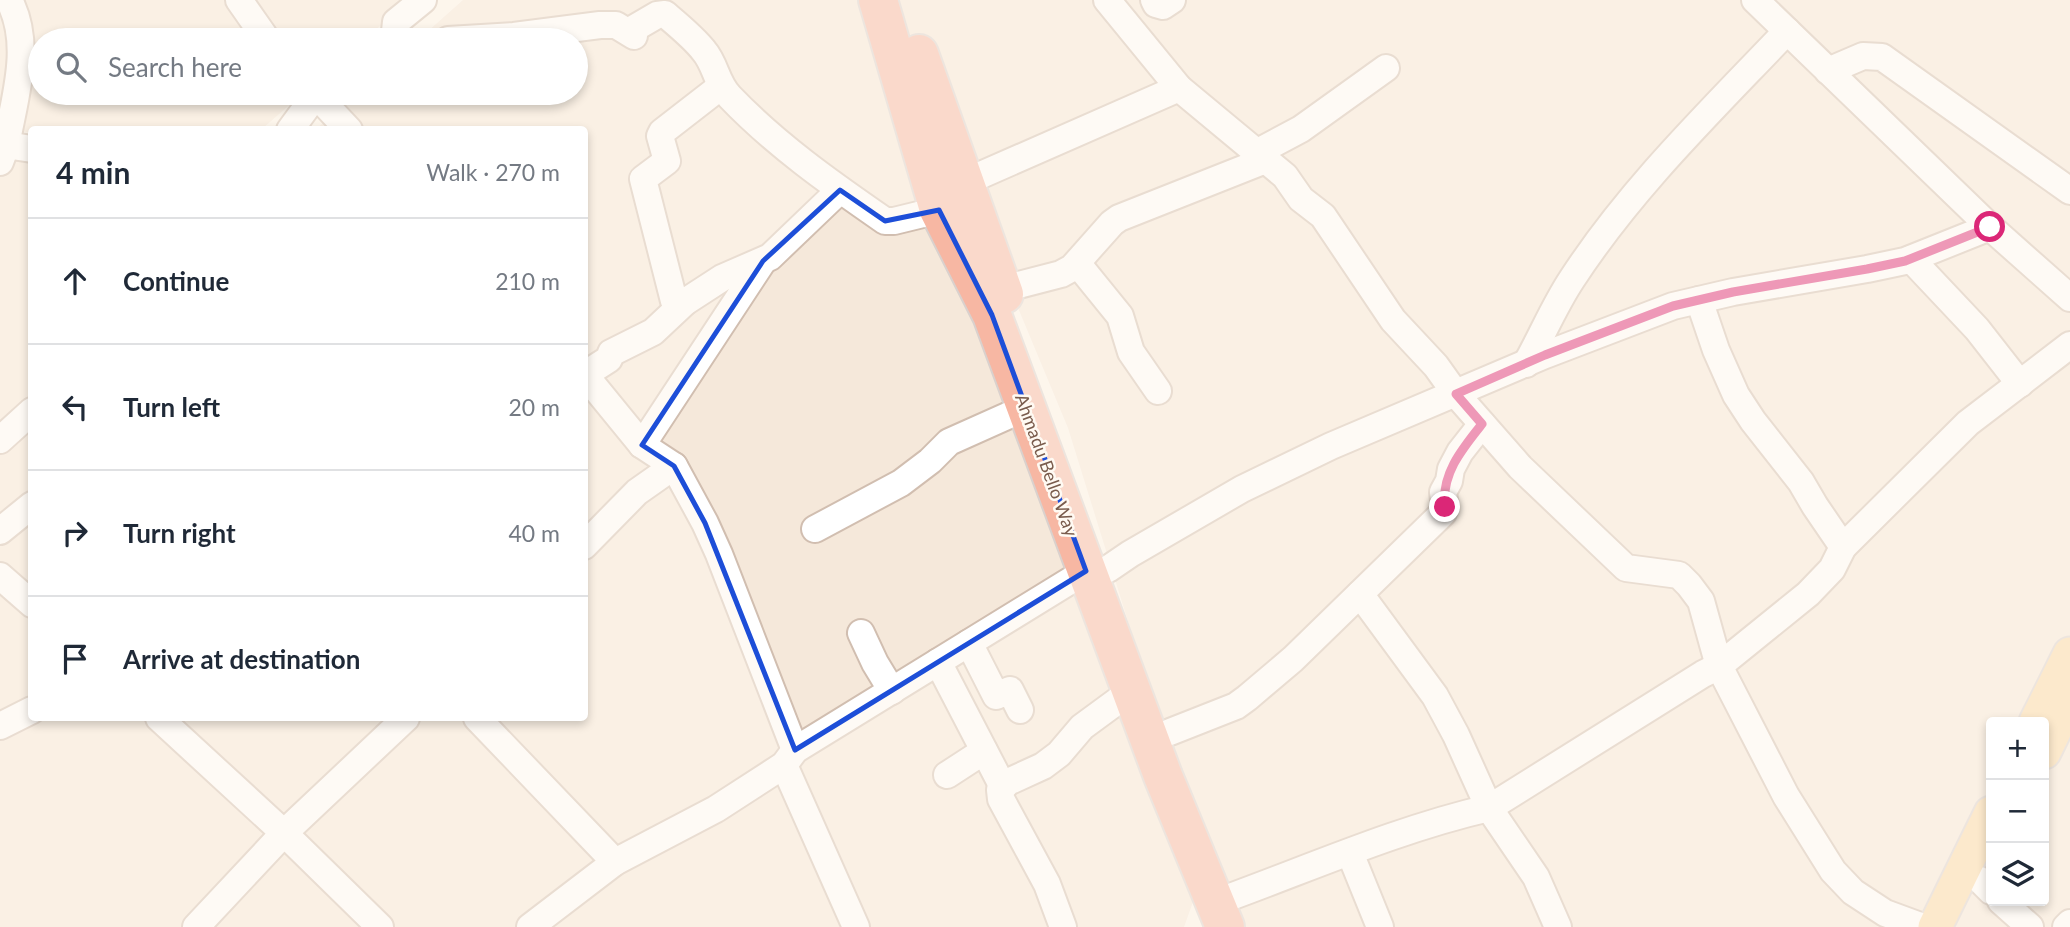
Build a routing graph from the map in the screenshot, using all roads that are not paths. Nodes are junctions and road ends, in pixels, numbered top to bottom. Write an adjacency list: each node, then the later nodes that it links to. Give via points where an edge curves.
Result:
1 (9, 0): 22 (street, via 22,46)
2 (239, 0): 11 (street)
3 (423, 0): 10 (street)
4 (878, 0): 27 (highway, Ahmadu Bello Way)
5 (900, 0): 24 (highway, Ahmadu Bello Way)
6 (1107, 0): 17 (street)
7 (1154, 0): 8 (street, via 1163,6)
8 (1172, 0)
9 (1755, 0): 13 (street)
10 (392, 21)
11 (259, 28)
12 (577, 28): 16 (street, via 616,25 634,36 634,29 665,14 706,52)
13 (1787, 32): 15 (street); 37 (street, via 1677,147 1605,233 1571,281)
14 (1386, 68): 23 (street)
15 (1828, 71): 26 (street, via 1863,56 1882,57); 28 (street)
16 (720, 87): 25 (street, via 771,137); 35 (street, via 662,132 667,161 643,179 674,301)
17 (1179, 88): 23 (street); 24 (street)
18 (307, 105): 20 (street)
19 (322, 105): 21 (street)
20 (293, 126)
21 (345, 126)
22 (9, 150)
23 (1260, 157): 31 (street, via 1119,218); 42 (street, via 1323,216 1382,304)
24 (965, 183): 32 (highway, Ahmadu Bello Way)
25 (841, 190): 27 (street, via 885,221); 30 (street)
26 (2070, 191)
27 (939, 210): 43 (highway, Ahmadu Bello Way, via 992,315)
28 (1990, 227): 29 (street); 33 (street)
29 (1911, 259): 34 (street); 40 (street, via 1977,329)
30 (763, 261): 35 (street, via 722,278); 47 (street)
31 (1077, 263): 32 (street, via 1061,274); 41 (street, via 1120,316 1131,352)
32 (1003, 289): 54 (highway, Ahmadu Bello Way)
33 (2070, 298)
34 (1699, 300): 37 (street); 53 (street, via 1736,395)
35 (685, 302): 38 (street, via 653,332 611,353)
36 (2070, 345): 40 (street)
37 (1525, 364): 42 (street)
38 (588, 373)
39 (588, 379): 47 (street)
40 (2020, 384): 53 (street, via 1968,423)
41 (1158, 391)
42 (1456, 394): 45 (street); 54 (street, via 1242,489)
43 (1026, 408): 50 (street, via 949,442 901,483); 54 (highway, Ahmadu Bello Way)
44 (28, 415): 46 (street)
45 (1482, 424): 56 (street, via 1451,469 1443,492 1443,513); 62 (street, via 1520,467 1626,568 1679,575 1689,585 1701,601)
46 (0, 440)
47 (642, 444): 48 (street)
48 (674, 466): 52 (street, via 637,492); 76 (street, via 719,554)
49 (28, 508): 51 (street)
50 (815, 530)
51 (0, 531)
52 (588, 542)
53 (1843, 547): 62 (street, via 1832,569 1808,594)
54 (1097, 570): 59 (street); 64 (highway, Ahmadu Bello Way); 73 (highway, Ahmadu Bello Way)
55 (0, 576): 57 (street)
56 (1360, 594): 73 (street, via 1236,706); 79 (street, via 1436,695)
57 (28, 600)
58 (862, 633): 63 (street)
59 (969, 643): 61 (street); 66 (street, via 996,696 1010,690)
60 (2070, 654): 68 (main road)
61 (939, 662): 63 (street); 75 (street)
62 (1718, 667): 79 (street); 95 (street, via 1786,796 1833,871 1853,892 1885,913)
63 (892, 691): 76 (street)
64 (1131, 691): 78 (street, via 1082,727 1051,760); 86 (highway, Ahmadu Bello Way, via 1163,776)
65 (2070, 700): 74 (main road)
66 (1020, 710)
67 (28, 712): 72 (street)
68 (2038, 717)
69 (162, 721): 81 (street)
70 (403, 721): 81 (street)
71 (480, 721): 83 (street)
72 (0, 726)
73 (1170, 732): 86 (highway, Ahmadu Bello Way)
74 (2049, 742)
75 (984, 751): 77 (street); 78 (street)
76 (790, 758): 83 (street, via 716,808); 91 (street)
77 (947, 775)
78 (1003, 787): 92 (street, via 1001,799 1047,884)
79 (1489, 808): 82 (street); 94 (street, via 1536,877)
80 (1986, 823): 96 (main road)
81 (284, 833): 88 (street); 89 (street)
82 (1350, 853): 86 (street); 93 (street)
83 (615, 862): 90 (street)
84 (1986, 889): 97 (main road)
85 (2012, 906): 98 (street)
86 (1235, 917)
87 (2070, 923): 99 (street)
88 (196, 927)
89 (380, 927)
90 (530, 927)
91 (856, 927)
92 (1063, 927)
93 (1380, 927)
94 (1558, 927)
95 (1923, 927)
96 (1935, 927)
97 (1958, 927)
98 (2030, 927)
99 (2066, 927)

